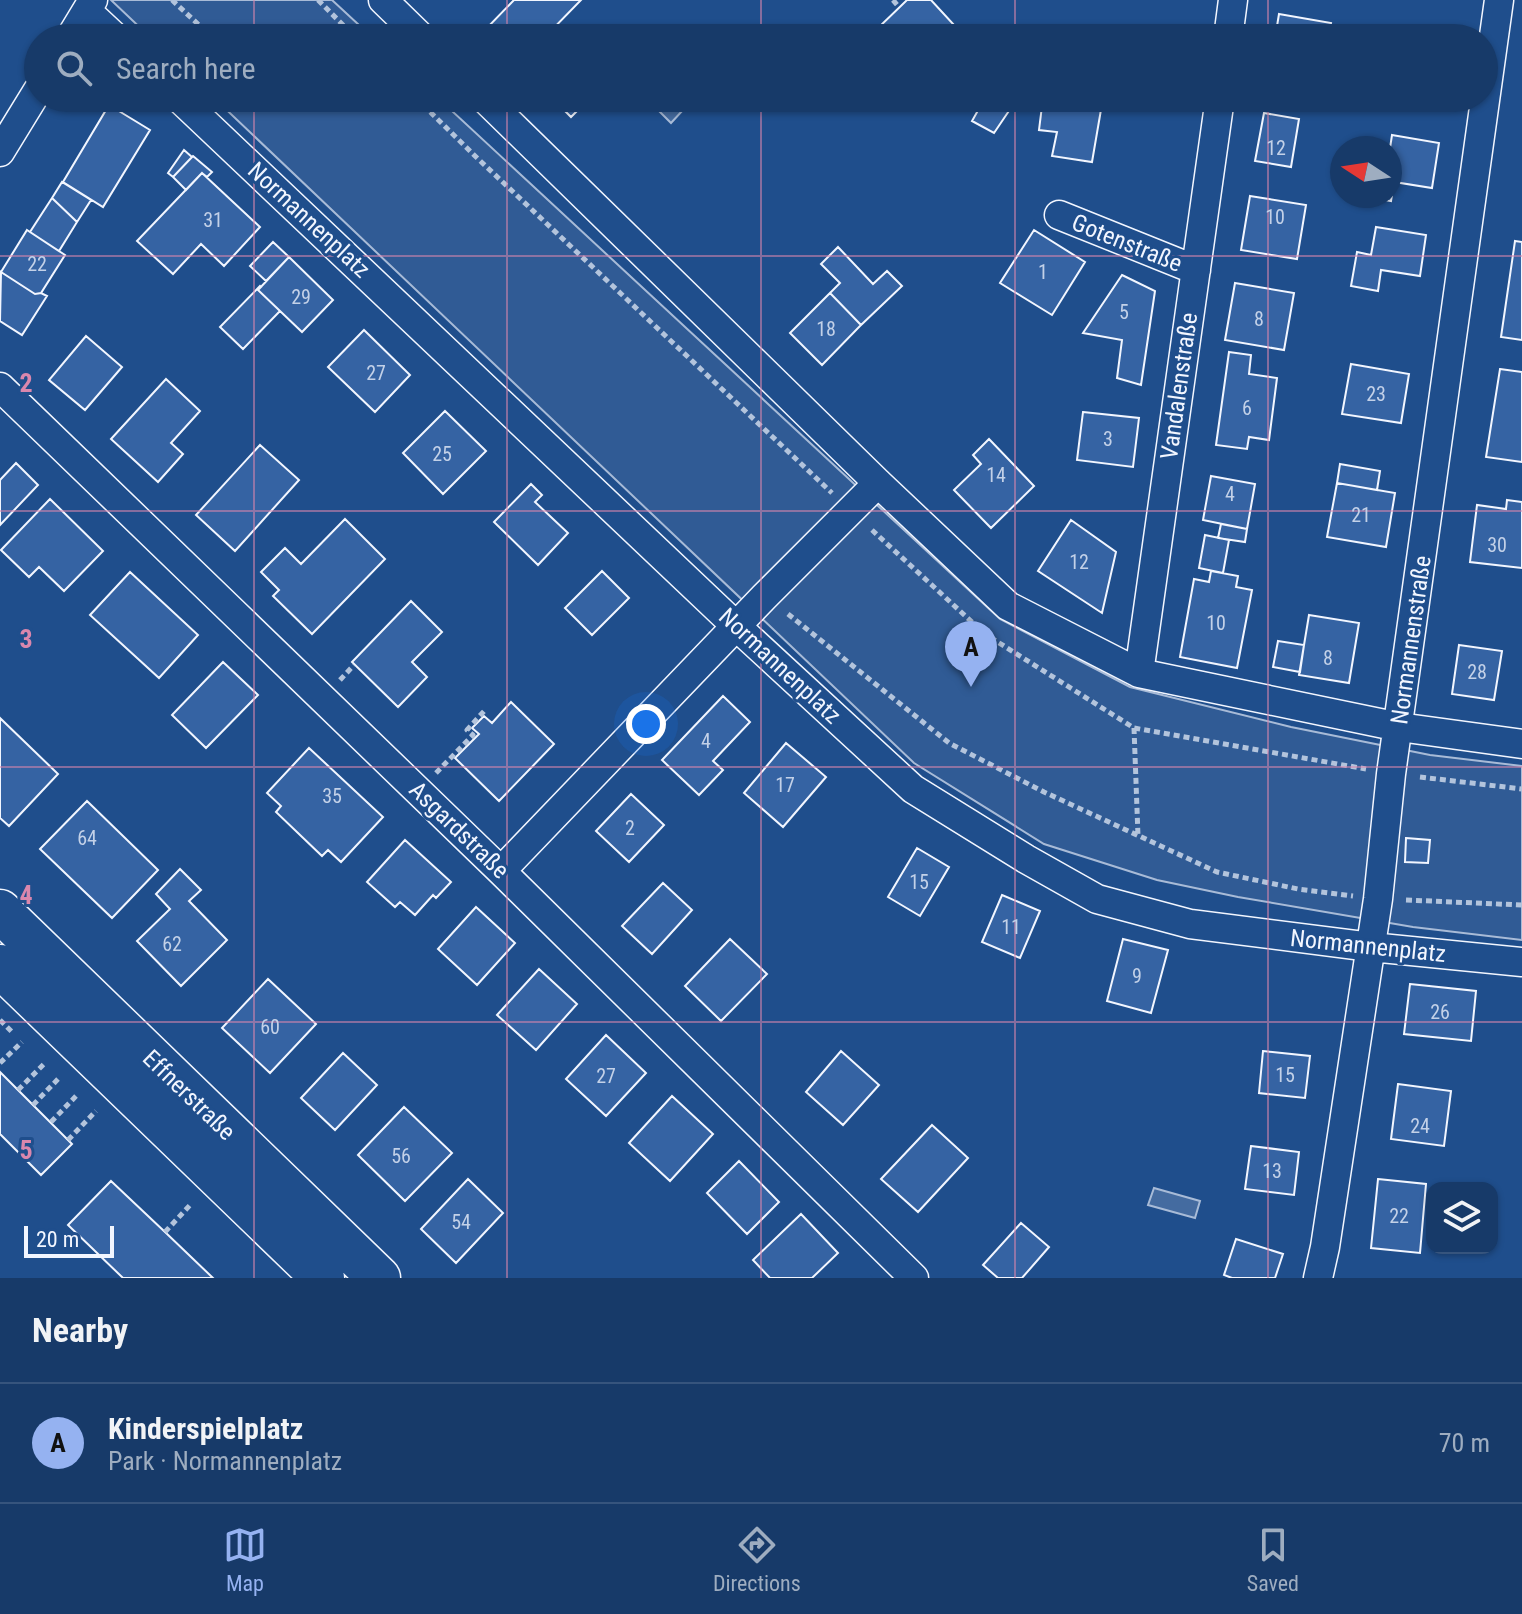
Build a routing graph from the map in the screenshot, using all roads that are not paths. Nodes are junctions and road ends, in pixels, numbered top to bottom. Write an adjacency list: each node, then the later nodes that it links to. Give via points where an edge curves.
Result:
1 (383, 0): 7 (street)
2 (1233, 0): 8 (street)
3 (1499, 0): 9 (street, Normannenstraße)
4 (90, 5): 5 (street); 6 (street)
5 (78, 24)
6 (105, 24)
7 (408, 24)
8 (1230, 24)
9 (1496, 24)
10 (25, 112): 15 (street)
11 (194, 112): 20 (street, Normannenplatz)
12 (498, 112): 19 (street)
13 (1218, 112): 17 (street, Vandalenstraße)
14 (1484, 112): 22 (street, Normannenstraße)
15 (0, 152)
16 (1059, 215): 17 (street, Gotenstraße)
17 (1196, 270): 21 (street, Vandalenstraße)
18 (0, 387): 24 (street, Asgardstraße)
19 (878, 483): 20 (street); 21 (street, via 1008,606)
20 (736, 626): 24 (street); 26 (street, Normannenplatz, via 913,789 1097,899 1190,924)
21 (1139, 673): 22 (street)
22 (1399, 727): 23 (street); 26 (street, Normannenstraße)
23 (1522, 744)
24 (501, 871): 31 (street, Asgardstraße)
25 (0, 911): 30 (main road, Effnerstraße)
26 (1371, 947): 27 (street, Normannenplatz); 32 (street, Normannenstraße)
27 (1522, 962)
28 (0, 966): 29 (main road, Effnerstraße)
29 (323, 1278)
30 (379, 1278)
31 (914, 1278)
32 (1318, 1278)

